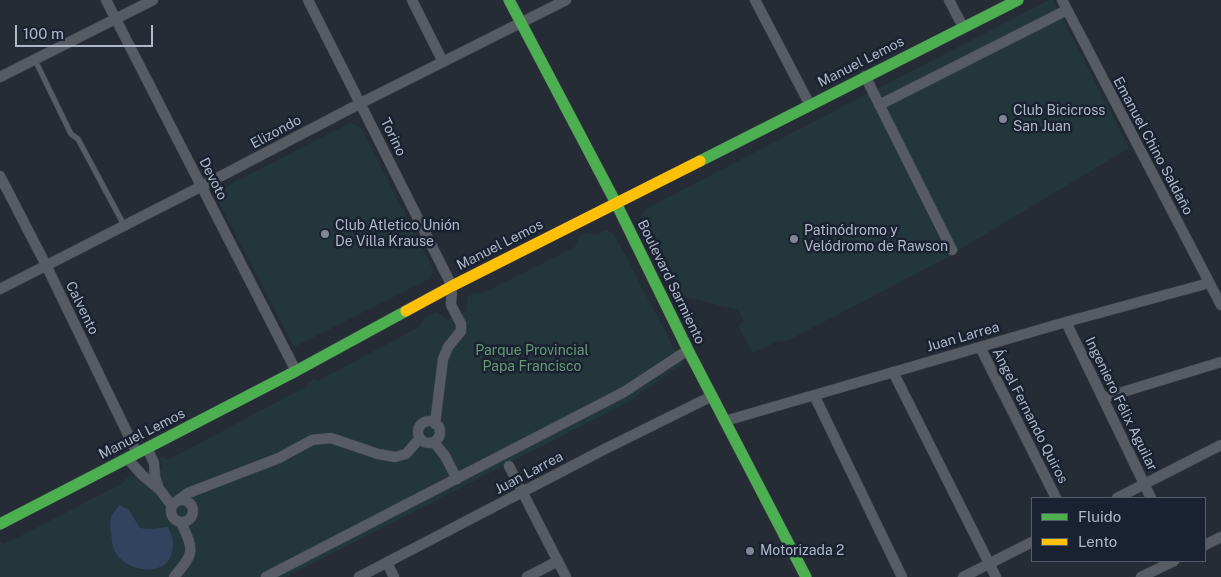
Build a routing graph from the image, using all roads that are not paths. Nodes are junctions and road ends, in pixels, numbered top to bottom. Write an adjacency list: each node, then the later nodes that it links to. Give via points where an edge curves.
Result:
1 (106, 0): 12 (street, Devoto)
2 (153, 0): 12 (street)
3 (308, 0): 19 (street, Torino)
4 (412, 0): 16 (street)
5 (509, 0): 13 (main road, Boulevard Sarmiento)
6 (566, 0): 13 (street, Elizondo)
7 (755, 0): 20 (street)
8 (949, 0): 14 (street)
9 (1018, 0): 14 (main road, Manuel Lemos)
10 (1062, 0): 11 (street, Emanuel Chino Saldaño)
11 (1067, 10): 21 (street); 28 (street, Emanuel Chino Saldaño)
12 (116, 19): 15 (street); 23 (street, Devoto)
13 (520, 23): 16 (street, Elizondo); 24 (main road, Boulevard Sarmiento)
14 (963, 28): 17 (main road, Manuel Lemos)
15 (35, 60): 18 (street); 25 (lane, via 70,134 78,140)
16 (443, 62): 19 (street, Elizondo)
17 (865, 76): 20 (main road, Manuel Lemos); 21 (street)
18 (0, 77)
19 (361, 103): 23 (street, Elizondo); 29 (street, Torino)
20 (810, 105): 24 (main road, Manuel Lemos)
21 (879, 106): 26 (street)
22 (0, 176): 27 (street, Calvento)
23 (202, 186): 25 (street, Elizondo); 36 (street, Devoto)
24 (616, 203): 29 (main road, Manuel Lemos); 34 (main road, Boulevard Sarmiento)
25 (125, 226): 27 (street, Elizondo)
26 (952, 250)
27 (46, 265): 30 (street, Elizondo); 46 (street, Calvento)
28 (1209, 283): 31 (street, Emanuel Chino Saldaño); 32 (street, Juan Larrea)
29 (452, 286): 36 (main road, Manuel Lemos); 42 (street, via 452,305 461,331 443,359)
30 (0, 289)
31 (1221, 306)
32 (1066, 322): 33 (street, Juan Larrea); 40 (street, Ingeniero Félix Aguilar)
33 (980, 347): 37 (street, Juan Larrea); 52 (street, Ángel Fernando Quiros)
34 (688, 350): 39 (main road, Boulevard Sarmiento); 48 (street, via 624,392)
35 (1221, 362): 40 (street)
36 (296, 371): 46 (main road, Manuel Lemos)
37 (893, 372): 38 (street, Juan Larrea); 64 (street)
38 (814, 395): 41 (street, Juan Larrea); 72 (street)
39 (712, 396): 41 (main road, Boulevard Sarmiento); 51 (street, Juan Larrea)
40 (1103, 398): 49 (street, Ingeniero Félix Aguilar)
41 (725, 422): 71 (main road, Boulevard Sarmiento)
42 (435, 424): 43 (street, via 421,425 418,431); 44 (street, via 439,434)
43 (420, 438): 44 (street, via 424,442); 55 (street, via 406,454 395,457 331,438 312,440 288,454 188,493)
44 (434, 442): 48 (street)
45 (1221, 445): 49 (street)
46 (137, 453): 50 (street, via 143,476); 50 (street, via 152,458); 57 (main road, Manuel Lemos)
47 (509, 466): 51 (street)
48 (457, 478): 66 (street)
49 (1144, 484): 53 (street); 54 (street, Ingeniero Félix Aguilar)
50 (160, 490): 55 (street)
51 (523, 492): 61 (street); 63 (street, Juan Larrea)
52 (1055, 497)
53 (1119, 497)
54 (1150, 497)
55 (175, 504): 56 (street, via 171,514); 56 (street, via 185,501 192,508 190,519)
56 (181, 522): 65 (street, via 191,550 187,562)
57 (0, 524)
58 (1221, 537): 60 (street)
59 (1031, 543): 64 (street)
60 (1206, 544)
61 (558, 561): 69 (street); 70 (street)
62 (1172, 562): 75 (street)
63 (387, 563): 67 (street, Juan Larrea); 68 (street)
64 (989, 564): 73 (street); 74 (street)
65 (174, 577)
66 (266, 577)
67 (359, 577)
68 (394, 577)
69 (527, 577)
70 (566, 577)
71 (805, 577)
72 (902, 577)
73 (963, 577)
74 (996, 577)
75 (1141, 577)

